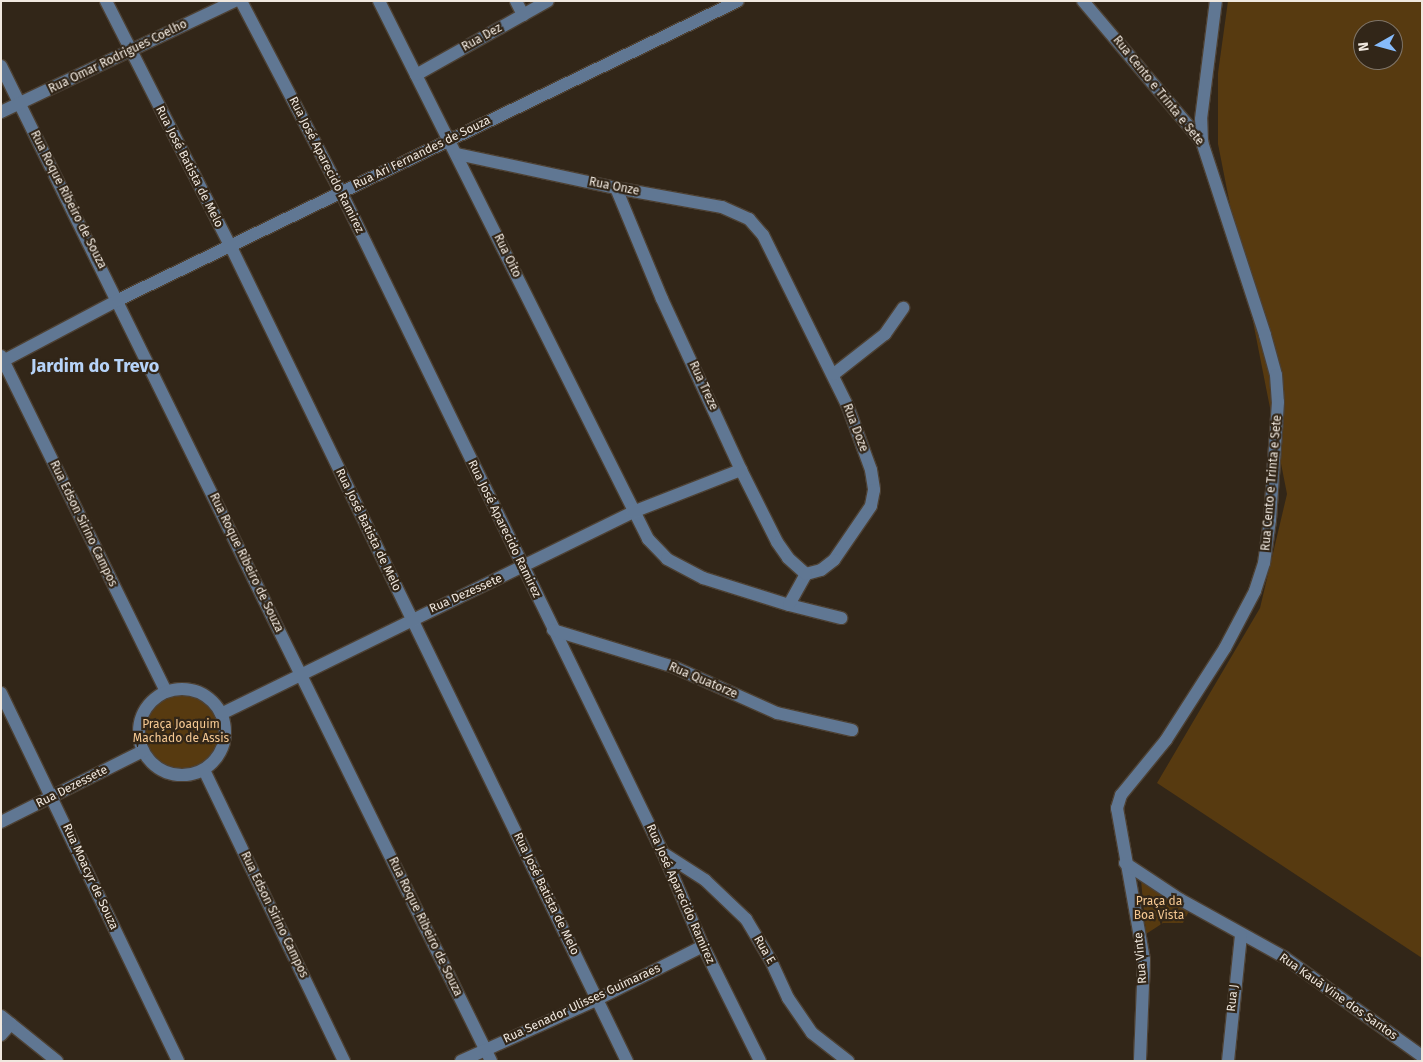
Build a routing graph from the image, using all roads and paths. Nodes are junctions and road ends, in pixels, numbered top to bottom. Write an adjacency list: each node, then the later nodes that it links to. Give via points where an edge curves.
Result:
1 (106, 1): 12 (street, Rua José Batista de Melo)
2 (235, 1): 12 (street, Rua Omar Rodrigues Coelho)
3 (241, 1): 21 (street, Rua José Aparecido Ramirez)
4 (380, 1): 14 (street, Rua Oito)
5 (516, 1): 11 (street)
6 (548, 1): 11 (street, Rua Dez)
7 (738, 1): 10 (street, Rua Ari Fernandes de Souza)
8 (1084, 1): 18 (street, Rua Cento e Trinta e Sete)
9 (1216, 1): 18 (street, via 1201,119)
10 (710, 7): 17 (street, Rua Ari Fernandes de Souza)
11 (523, 15): 14 (street, Rua Dez)
12 (129, 50): 15 (street, Rua Omar Rodrigues Coelho); 23 (street, Rua José Batista de Melo)
13 (1, 66): 15 (street, Rua Roque Ribeiro de Souza)
14 (416, 75): 17 (street, Rua Oito)
15 (20, 104): 16 (street, Rua Omar Rodrigues Coelho); 24 (street, Rua Roque Ribeiro de Souza)
16 (1, 112)
17 (450, 140): 19 (street, Rua Oito); 21 (street, Rua Ari Fernandes de Souza)
18 (1202, 142): 45 (street, Rua Cento e Trinta e Sete, via 1276,375 1277,445 1270,520 1264,564 1243,615 1166,740 1121,795 1117,808)
19 (457, 154): 20 (street, Rua Onze); 29 (street, Rua Oito)
20 (616, 188): 22 (street, Rua Onze, via 736,211 749,219); 28 (street, Rua Treze, via 662,299)
21 (341, 192): 23 (street, Rua Ari Fernandes de Souza); 30 (street, Rua José Aparecido Ramirez)
22 (763, 235): 27 (street, Rua Doze)
23 (231, 247): 24 (street, Rua Ari Fernandes de Souza); 34 (street, Rua José Batista de Melo)
24 (118, 300): 26 (street, Rua Ari Fernandes de Souza); 36 (street, Rua Roque Ribeiro de Souza)
25 (903, 308): 27 (street, via 885,334)
26 (2, 359): 37 (street, Rua Edson Sirino Campos)
27 (834, 374): 31 (street, Rua Doze, via 871,470 874,490 871,506 834,560 821,570)
28 (741, 470): 29 (street, Rua Dezessete); 31 (street, Rua Treze, via 777,542 788,558)
29 (633, 512): 30 (street, Rua Dezessete); 32 (street, via 648,539 667,559 703,578)
30 (524, 567): 34 (street, Rua Dezessete); 35 (street, Rua José Aparecido Ramirez)
31 (806, 574): 32 (street)
32 (789, 605): 33 (street)
33 (842, 618)
34 (410, 619): 36 (street, Rua Dezessete); 50 (street, Rua José Batista de Melo)
35 (553, 630): 40 (street, Rua Quatorze, via 674,667 777,714); 46 (street, Rua José Aparecido Ramirez)
36 (300, 673): 39 (street, Rua Dezessete); 53 (street, Rua Roque Ribeiro de Souza)
37 (166, 692): 39 (street, via 179,689 198,692 214,703); 41 (street, via 154,699 142,716 139,738)
38 (1, 693): 43 (street, Rua Moacyr de Souza)
39 (221, 714): 42 (street, via 225,726 221,751)
40 (852, 730)
41 (143, 751): 42 (street, via 162,771 176,776); 43 (street, Rua Dezessete)
42 (204, 770): 57 (street, Rua Edson Sirino Campos)
43 (52, 797): 44 (street, Rua Dezessete); 56 (street, Rua Moacyr de Souza)
44 (1, 822)
45 (1120, 826): 47 (street, Rua Vinte)
46 (663, 853): 49 (street, Rua José Aparecido Ramirez); 62 (street, Rua E, via 705,880 746,919 772,961 788,998 812,1033)
47 (1125, 863): 48 (street, Rua Kauã Vine dos Santos); 63 (street, Rua Vinte, via 1144,960)
48 (1241, 935): 54 (street, Rua Kauã Vine dos Santos, via 1284,957); 64 (street, Rua J)
49 (703, 946): 50 (street, Rua Senador Ulisses Guimaraes); 61 (street, Rua José Aparecido Ramirez)
50 (598, 999): 53 (street, Rua Senador Ulisses Guimaraes); 60 (street, Rua José Batista de Melo)
51 (6, 1020): 52 (street); 55 (street)
52 (1, 1035)
53 (485, 1049): 58 (street, Rua Senador Ulisses Guimaraes); 59 (street, Rua Roque Ribeiro de Souza)
54 (1422, 1056)
55 (57, 1061)
56 (178, 1061)
57 (344, 1061)
58 (461, 1061)
59 (491, 1061)
60 (627, 1061)
61 (760, 1061)
62 (848, 1061)
63 (1140, 1061)
64 (1228, 1061)

